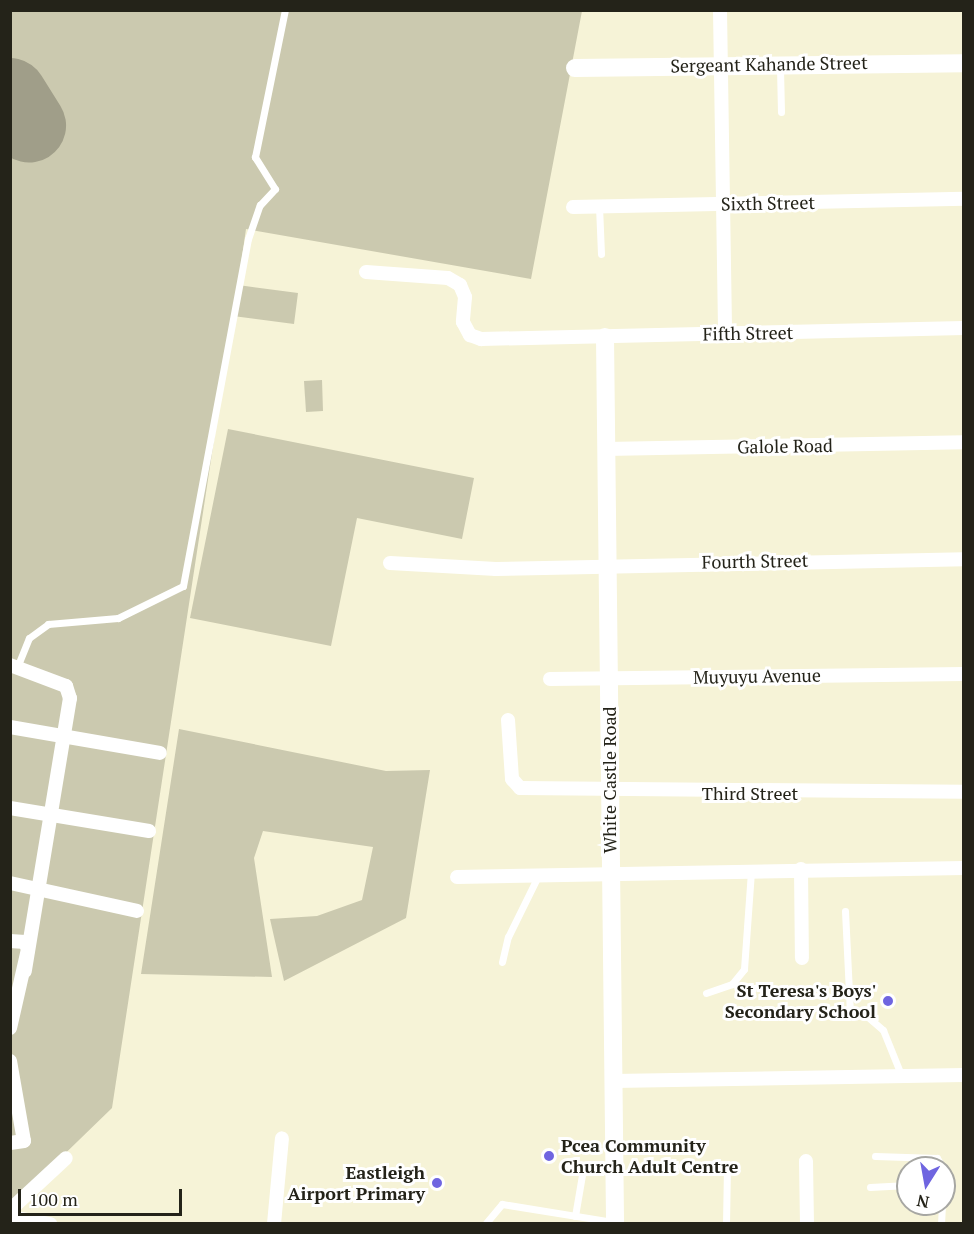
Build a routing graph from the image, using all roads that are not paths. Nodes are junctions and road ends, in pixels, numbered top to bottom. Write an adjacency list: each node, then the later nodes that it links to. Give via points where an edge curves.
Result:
1 (285, 10): 22 (lane, via 255,157 275,189 260,205 248,239 183,586 118,618 48,624 28,638)
2 (720, 10): 5 (street)
3 (780, 62): 4 (street, Sergeant Kahande Street); 5 (street, Sergeant Kahande Street); 7 (lane)
4 (963, 63)
5 (719, 64): 6 (street, Sergeant Kahande Street); 9 (street)
6 (575, 68)
7 (781, 112)
8 (963, 199): 9 (street, Sixth Street)
9 (724, 204): 10 (street, Sixth Street); 15 (street)
10 (599, 206): 11 (street, Sixth Street); 12 (lane)
11 (573, 207)
12 (601, 254)
13 (366, 272): 16 (street, Fifth Street, via 448,278 460,285 465,297 463,322 470,335)
14 (963, 328): 15 (street, Fifth Street)
15 (725, 333): 16 (street, Fifth Street)
16 (605, 337): 18 (street, White Castle Road)
17 (963, 442): 18 (street, Galole Road)
18 (606, 449): 21 (street, White Castle Road)
19 (963, 561): 21 (street, Fourth Street)
20 (390, 563): 21 (street, Fourth Street)
21 (606, 563): 24 (street, White Castle Road)
22 (14, 665): 28 (street, via 69,689)
23 (963, 674): 24 (street, Muyuyu Avenue)
24 (608, 678): 25 (street, Muyuyu Avenue); 30 (street, White Castle Road)
25 (550, 679)
26 (508, 720): 30 (street, Third Street, via 512,779 520,788)
27 (10, 728): 28 (street)
28 (66, 737): 29 (street); 33 (street)
29 (160, 753)
30 (609, 791): 31 (street, Third Street); 38 (street, White Castle Road)
31 (963, 792)
32 (10, 808): 33 (street)
33 (53, 816): 34 (street); 42 (street)
34 (149, 831)
35 (963, 868): 37 (street)
36 (751, 869): 37 (street); 38 (street); 49 (lane, via 744,969 732,984)
37 (801, 869): 46 (street)
38 (609, 873): 39 (street); 54 (street, White Castle Road)
39 (538, 876): 40 (street); 47 (lane, via 508,937)
40 (457, 877)
41 (10, 883): 42 (street)
42 (43, 889): 43 (street); 48 (street)
43 (137, 911)
44 (845, 911): 53 (lane, via 849,1013 868,1017 884,1030)
45 (10, 941): 48 (street, via 25,942)
46 (802, 958)
47 (502, 962)
48 (25, 971): 50 (street)
49 (706, 993)
50 (10, 1028)
51 (10, 1061): 56 (street, via 24,1141)
52 (963, 1075): 53 (street)
53 (902, 1077): 54 (street)
54 (614, 1081): 69 (street, White Castle Road)
55 (282, 1138): 71 (street)
56 (10, 1143)
57 (875, 1156): 58 (lane)
58 (896, 1157)
59 (66, 1158): 65 (street)
60 (806, 1161): 73 (street)
61 (727, 1164): 72 (lane)
62 (584, 1169): 66 (lane)
63 (896, 1185): 64 (lane)
64 (870, 1186)
65 (10, 1210)
66 (575, 1216): 68 (lane, via 502,1204); 69 (lane)
67 (10, 1217): 70 (street)
68 (486, 1223)
69 (615, 1223)
70 (50, 1224)
71 (274, 1224)
72 (726, 1224)
73 (807, 1224)

